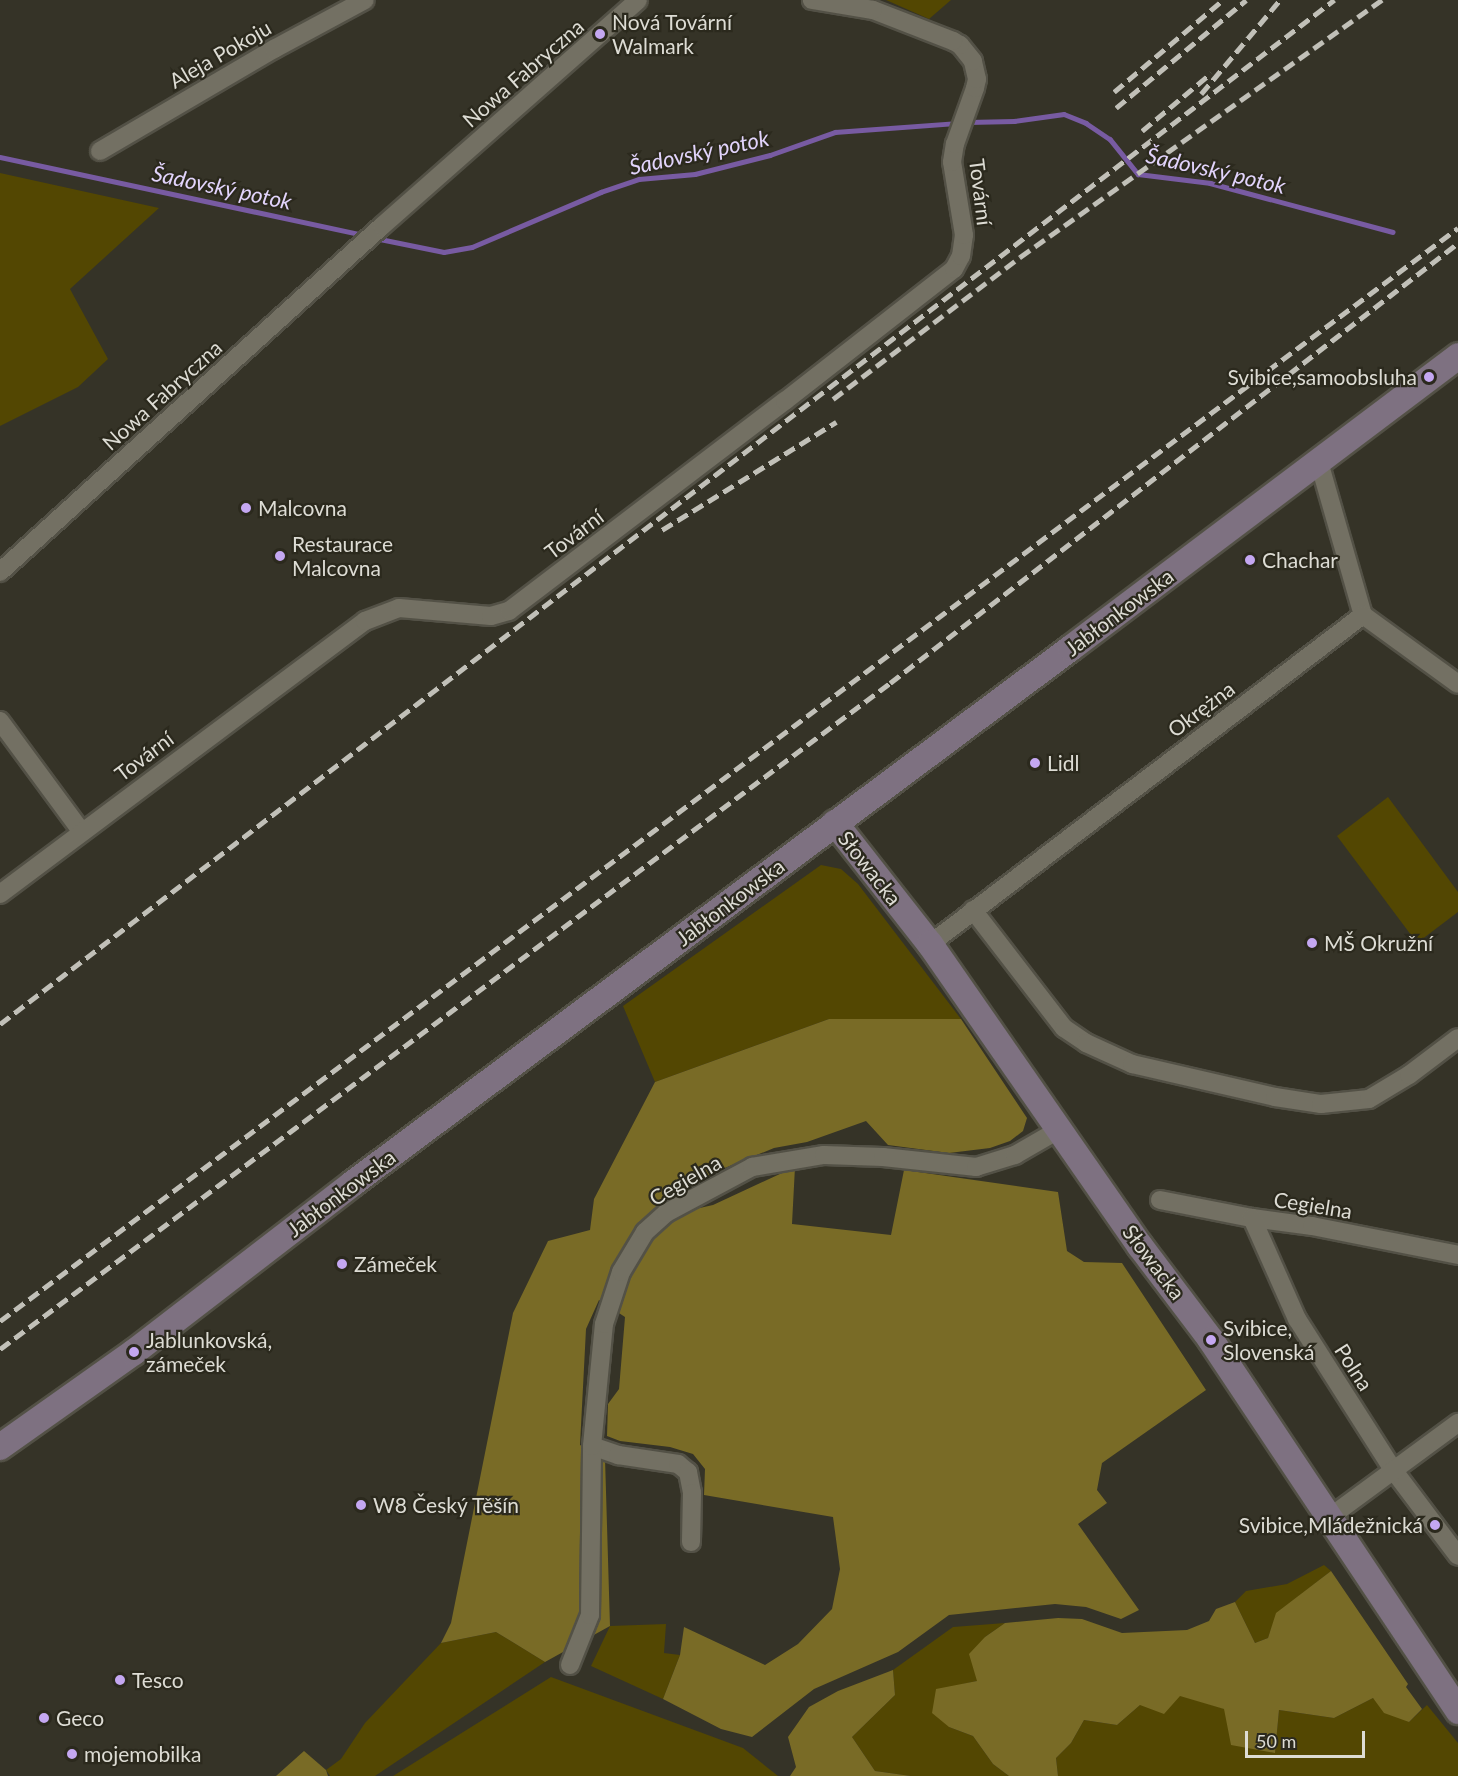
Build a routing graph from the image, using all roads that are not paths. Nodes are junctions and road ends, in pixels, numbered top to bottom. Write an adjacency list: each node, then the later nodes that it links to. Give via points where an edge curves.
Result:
1 (365, 0): 4 (street, Aleja Pokoju)
2 (638, 0): 7 (street, Nowa Fabryczna)
3 (812, 0): 12 (street, Tovární, via 873,10 960,45 973,61 975,88 952,153 963,226 963,245 954,269 509,611 491,616 399,608 365,621)
4 (100, 151)
5 (1458, 356): 6 (main road, Jabłonkowska)
6 (1319, 462): 8 (street); 11 (main road, Jabłonkowska)
7 (0, 572)
8 (1363, 615): 9 (street); 14 (street, Okrężna)
9 (1458, 684)
10 (0, 722): 12 (street)
11 (835, 823): 15 (main road, Słowacka); 23 (main road, Jabłonkowska, via 352,1184 134,1353)
12 (81, 831): 13 (street, Tovární)
13 (0, 894)
14 (973, 910): 15 (street, Okrężna); 16 (street, via 1064,1028 1132,1064 1321,1104 1369,1099)
15 (930, 944): 17 (main road, Słowacka)
16 (1458, 1038)
17 (1060, 1129): 22 (street, Cegielna, via 1016,1155 976,1167 824,1155 752,1167 666,1213 632,1251 604,1324); 25 (main road, Słowacka, via 1140,1246 1211,1340)
18 (1160, 1200): 19 (street, Cegielna)
19 (1252, 1218): 20 (street, Cegielna); 24 (street, Polna, via 1297,1319)
20 (1458, 1255)
21 (1458, 1423): 24 (street)
22 (592, 1446): 26 (street, via 618,1455 678,1464 688,1472 692,1494); 28 (street, Cegielna, via 590,1615)
23 (0, 1447)
24 (1394, 1471): 25 (street); 27 (street, Polna)
25 (1330, 1517): 29 (main road, Słowacka)
26 (691, 1542)
27 (1458, 1556)
28 (570, 1665)
29 (1458, 1711)

